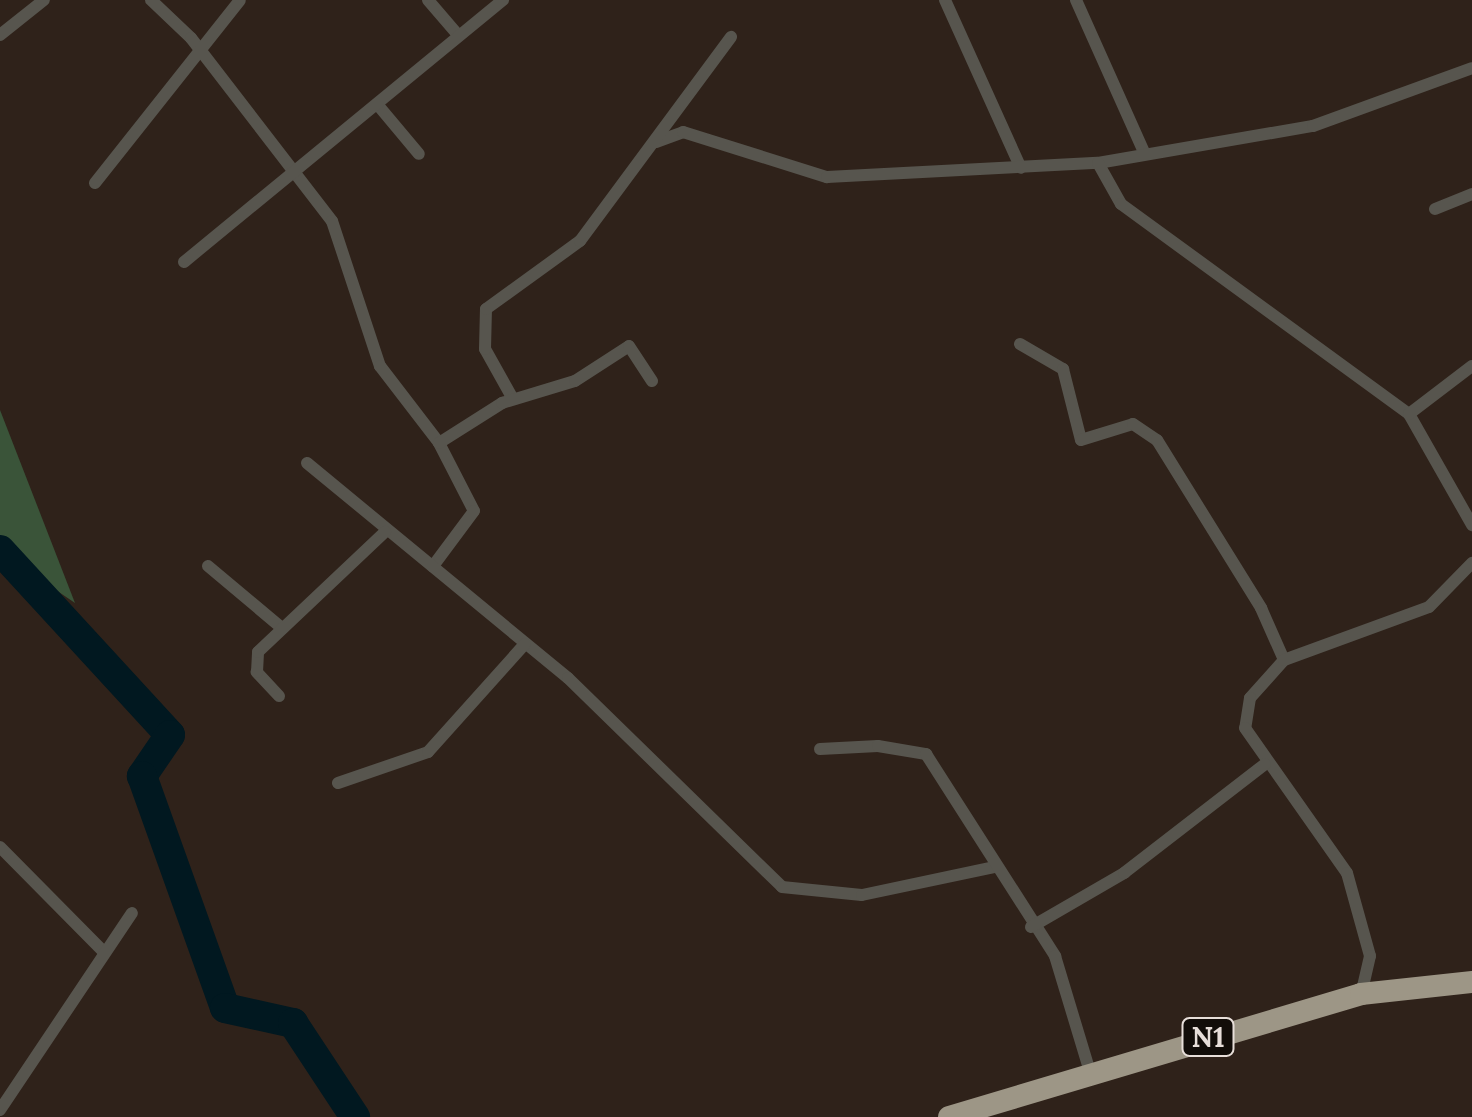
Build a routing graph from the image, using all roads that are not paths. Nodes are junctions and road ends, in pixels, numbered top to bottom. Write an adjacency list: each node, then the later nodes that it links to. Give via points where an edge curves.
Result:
1 (44, 0): 8 (street)
2 (151, 0): 11 (street)
3 (240, 0): 11 (street)
4 (428, 0): 9 (street)
5 (503, 0): 9 (street)
6 (945, 0): 18 (street)
7 (1076, 0): 15 (street)
8 (0, 35)
9 (458, 35): 13 (street)
10 (731, 38): 14 (street)
11 (199, 48): 19 (street); 20 (street, via 170,96)
12 (1472, 68): 15 (street, via 1314,126)
13 (377, 104): 16 (street); 19 (street)
14 (656, 142): 18 (street, via 684,132 827,177); 27 (street, via 570,252 486,308 485,349)
15 (1144, 152): 17 (street)
16 (418, 154)
17 (1098, 163): 18 (street); 28 (street, via 1121,204)
18 (1022, 168)
19 (295, 172): 23 (street); 29 (street, via 332,222 380,366)
20 (95, 183)
21 (1472, 194): 22 (street)
22 (1435, 209)
23 (184, 262)
24 (1020, 344): 38 (street, via 1063,369 1082,440 1134,424 1157,440)
25 (1472, 366): 28 (street)
26 (652, 381): 27 (street, via 629,346 575,380)
27 (513, 399): 29 (street)
28 (1408, 414): 31 (street)
29 (439, 443): 35 (street, via 474,511)
30 (307, 463): 32 (street)
31 (1472, 525)
32 (385, 532): 35 (street); 36 (street)
33 (1472, 563): 38 (street, via 1429,607)
34 (208, 566): 36 (street)
35 (432, 566): 37 (street)
36 (282, 628): 39 (street, via 255,659)
37 (525, 644): 42 (street, via 428,752); 44 (street, via 782,887 862,895)
38 (1284, 660): 41 (street, via 1244,713)
39 (279, 696)
40 (820, 749): 44 (street, via 878,746 926,754)
41 (1265, 764): 46 (street, via 1124,872); 49 (street, via 1347,872 1370,956)
42 (338, 783)
43 (0, 848): 47 (street)
44 (995, 867): 46 (street)
45 (132, 914): 47 (street)
46 (1031, 926): 50 (street, via 1055,956)
47 (104, 952): 51 (street)
48 (1472, 982): 49 (highway, N1)
49 (1361, 994): 50 (highway, N1)
50 (1091, 1075): 52 (highway, N1)
51 (0, 1110)
52 (949, 1117)

